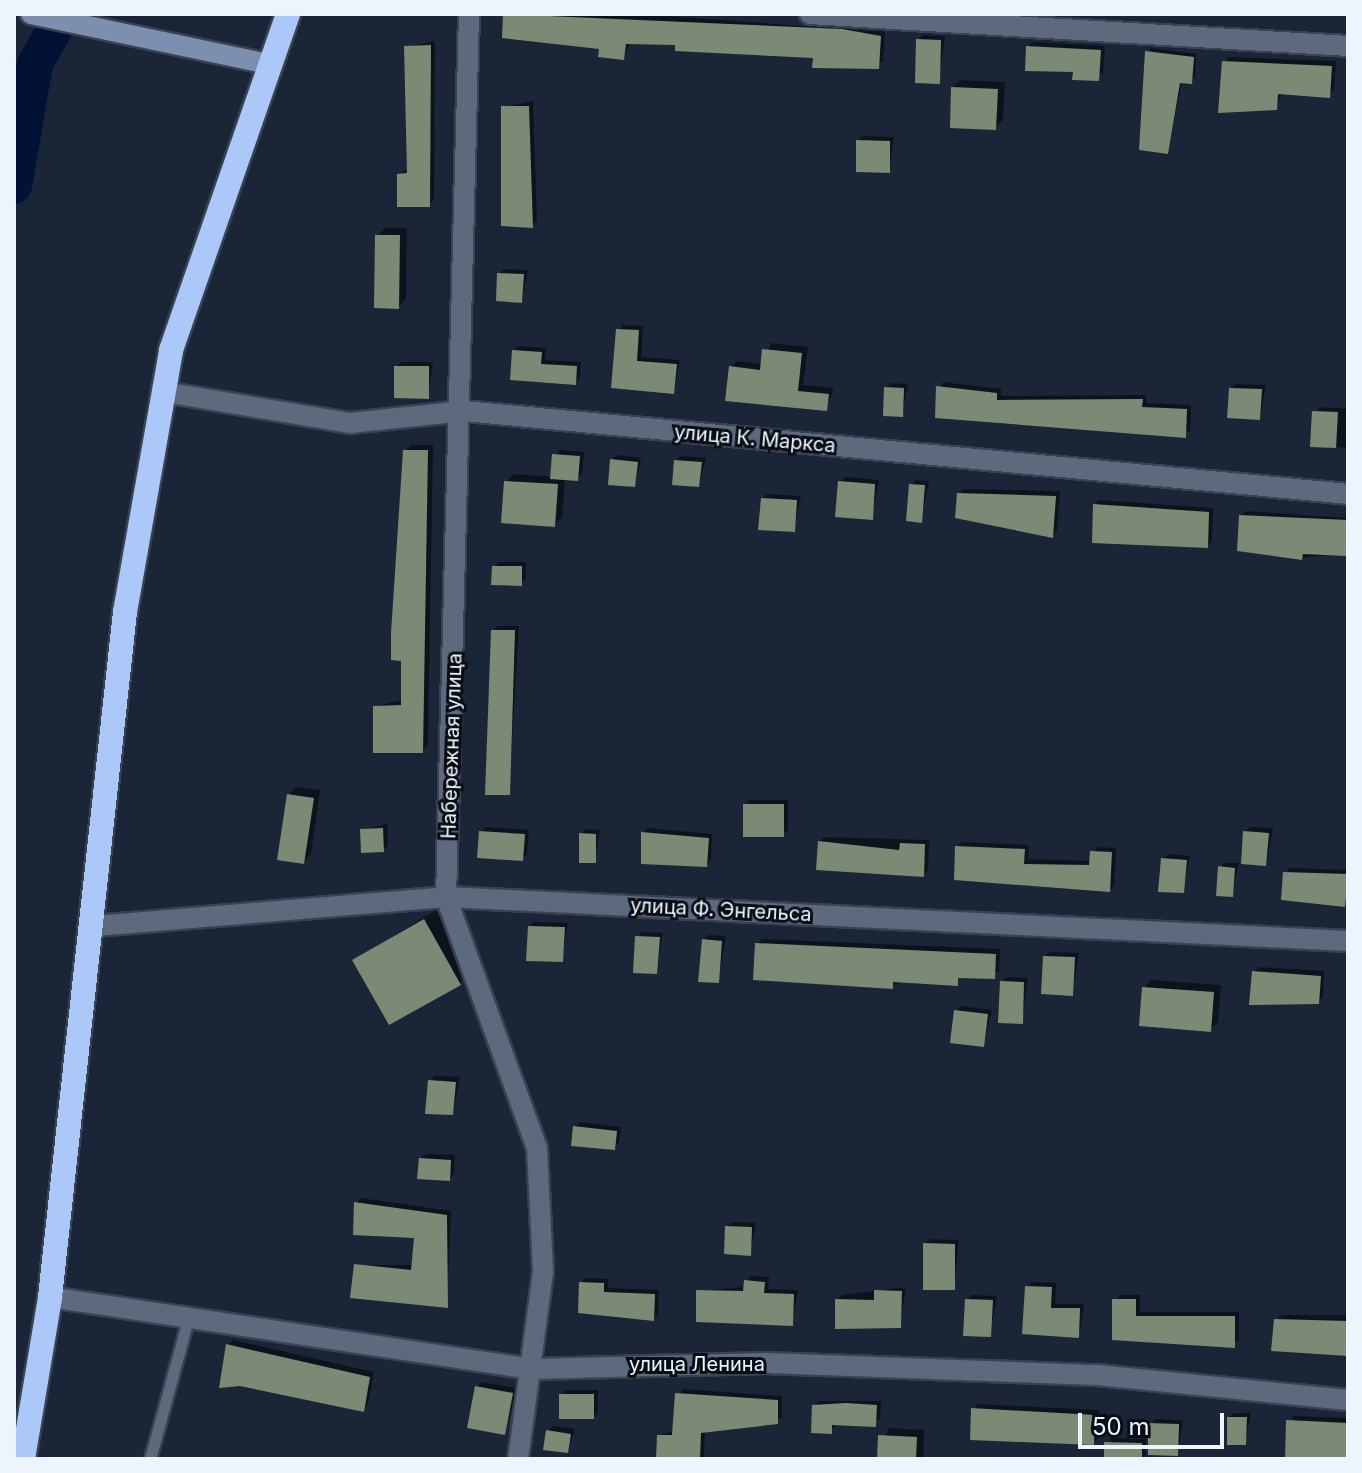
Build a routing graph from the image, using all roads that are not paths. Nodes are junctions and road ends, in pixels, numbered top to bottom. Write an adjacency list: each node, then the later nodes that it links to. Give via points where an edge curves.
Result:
1 (31, 14): 6 (street)
2 (288, 14): 6 (highway)
3 (469, 14): 8 (street, Набережная улица)
4 (810, 14): 5 (street)
5 (1348, 46)
6 (272, 65): 7 (highway, via 171,350)
7 (164, 392): 8 (street, улица К. Маркса, via 350,423); 11 (highway, via 125,612)
8 (464, 411): 9 (street, улица К. Маркса); 10 (street, Набережная улица)
9 (1348, 494)
10 (446, 897): 11 (street, улица Ф. Энгельса); 12 (street, улица Ф. Энгельса); 15 (street, Набережная улица, via 537,1148 543,1272)
11 (95, 926): 13 (highway)
12 (1348, 941)
13 (50, 1297): 14 (street, улица Ленина); 17 (highway)
14 (188, 1319): 15 (street, улица Ленина); 18 (lane)
15 (534, 1369): 16 (street, улица Ленина, via 766,1363 1097,1375); 19 (street, Набережная улица)
16 (1348, 1400)
17 (23, 1459)
18 (150, 1459)
19 (518, 1459)

